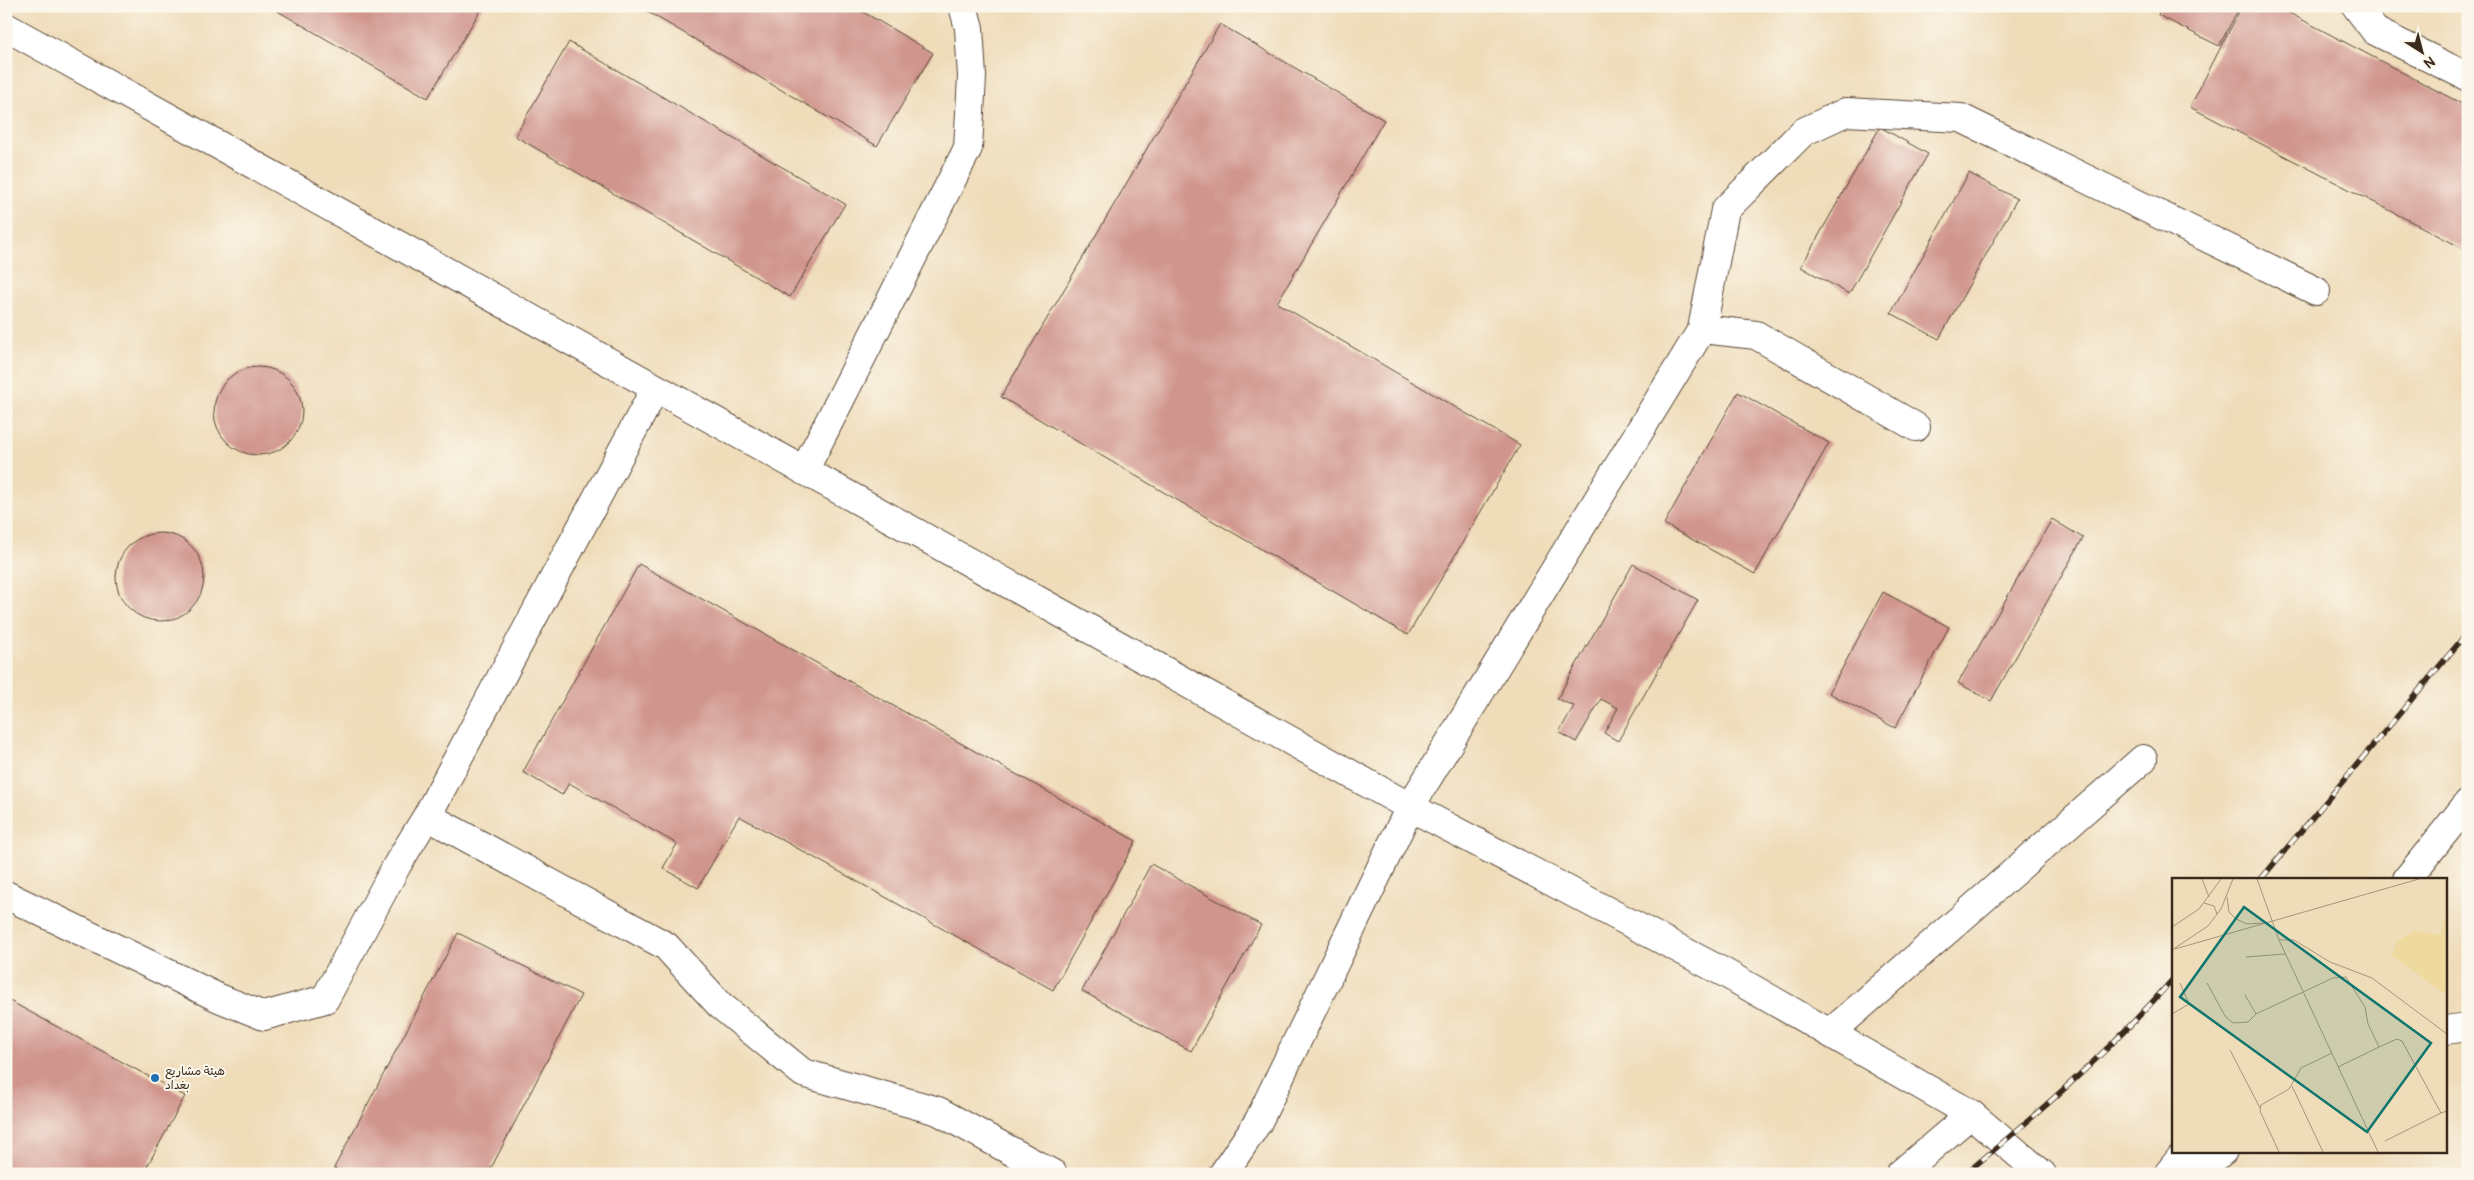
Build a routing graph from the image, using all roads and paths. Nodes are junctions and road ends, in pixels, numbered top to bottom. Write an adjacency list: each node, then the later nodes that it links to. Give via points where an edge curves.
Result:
1 (963, 6): 9 (street, via 969,28 972,77 968,148)
2 (2356, 6): 4 (street, via 2375,31)
3 (6, 27): 7 (street)
4 (2468, 77)
5 (2316, 291): 6 (street, via 1962,118 1846,112 1803,132 1725,210)
6 (1702, 329): 8 (street, via 1756,335); 12 (street)
7 (656, 389): 9 (street); 13 (street)
8 (1916, 427)
9 (804, 471): 12 (street)
10 (2143, 759): 18 (street)
11 (2468, 803): 14 (street)
12 (1410, 807): 18 (street, via 1725,973); 23 (street, via 1258,1122)
13 (427, 816): 15 (street, via 325,999 264,1016 219,998); 22 (street, via 666,946 720,1005 803,1073 938,1111)
14 (2408, 878)
15 (6, 895)
16 (2468, 1027): 17 (street)
17 (2446, 1030)
18 (1830, 1033): 19 (street)
19 (1971, 1114): 24 (street); 25 (street)
20 (2185, 1152): 26 (street)
21 (2222, 1152): 27 (street)
22 (1053, 1174)
23 (1223, 1174)
24 (1900, 1174)
25 (2042, 1174)
26 (2168, 1174)
27 (2195, 1174)

